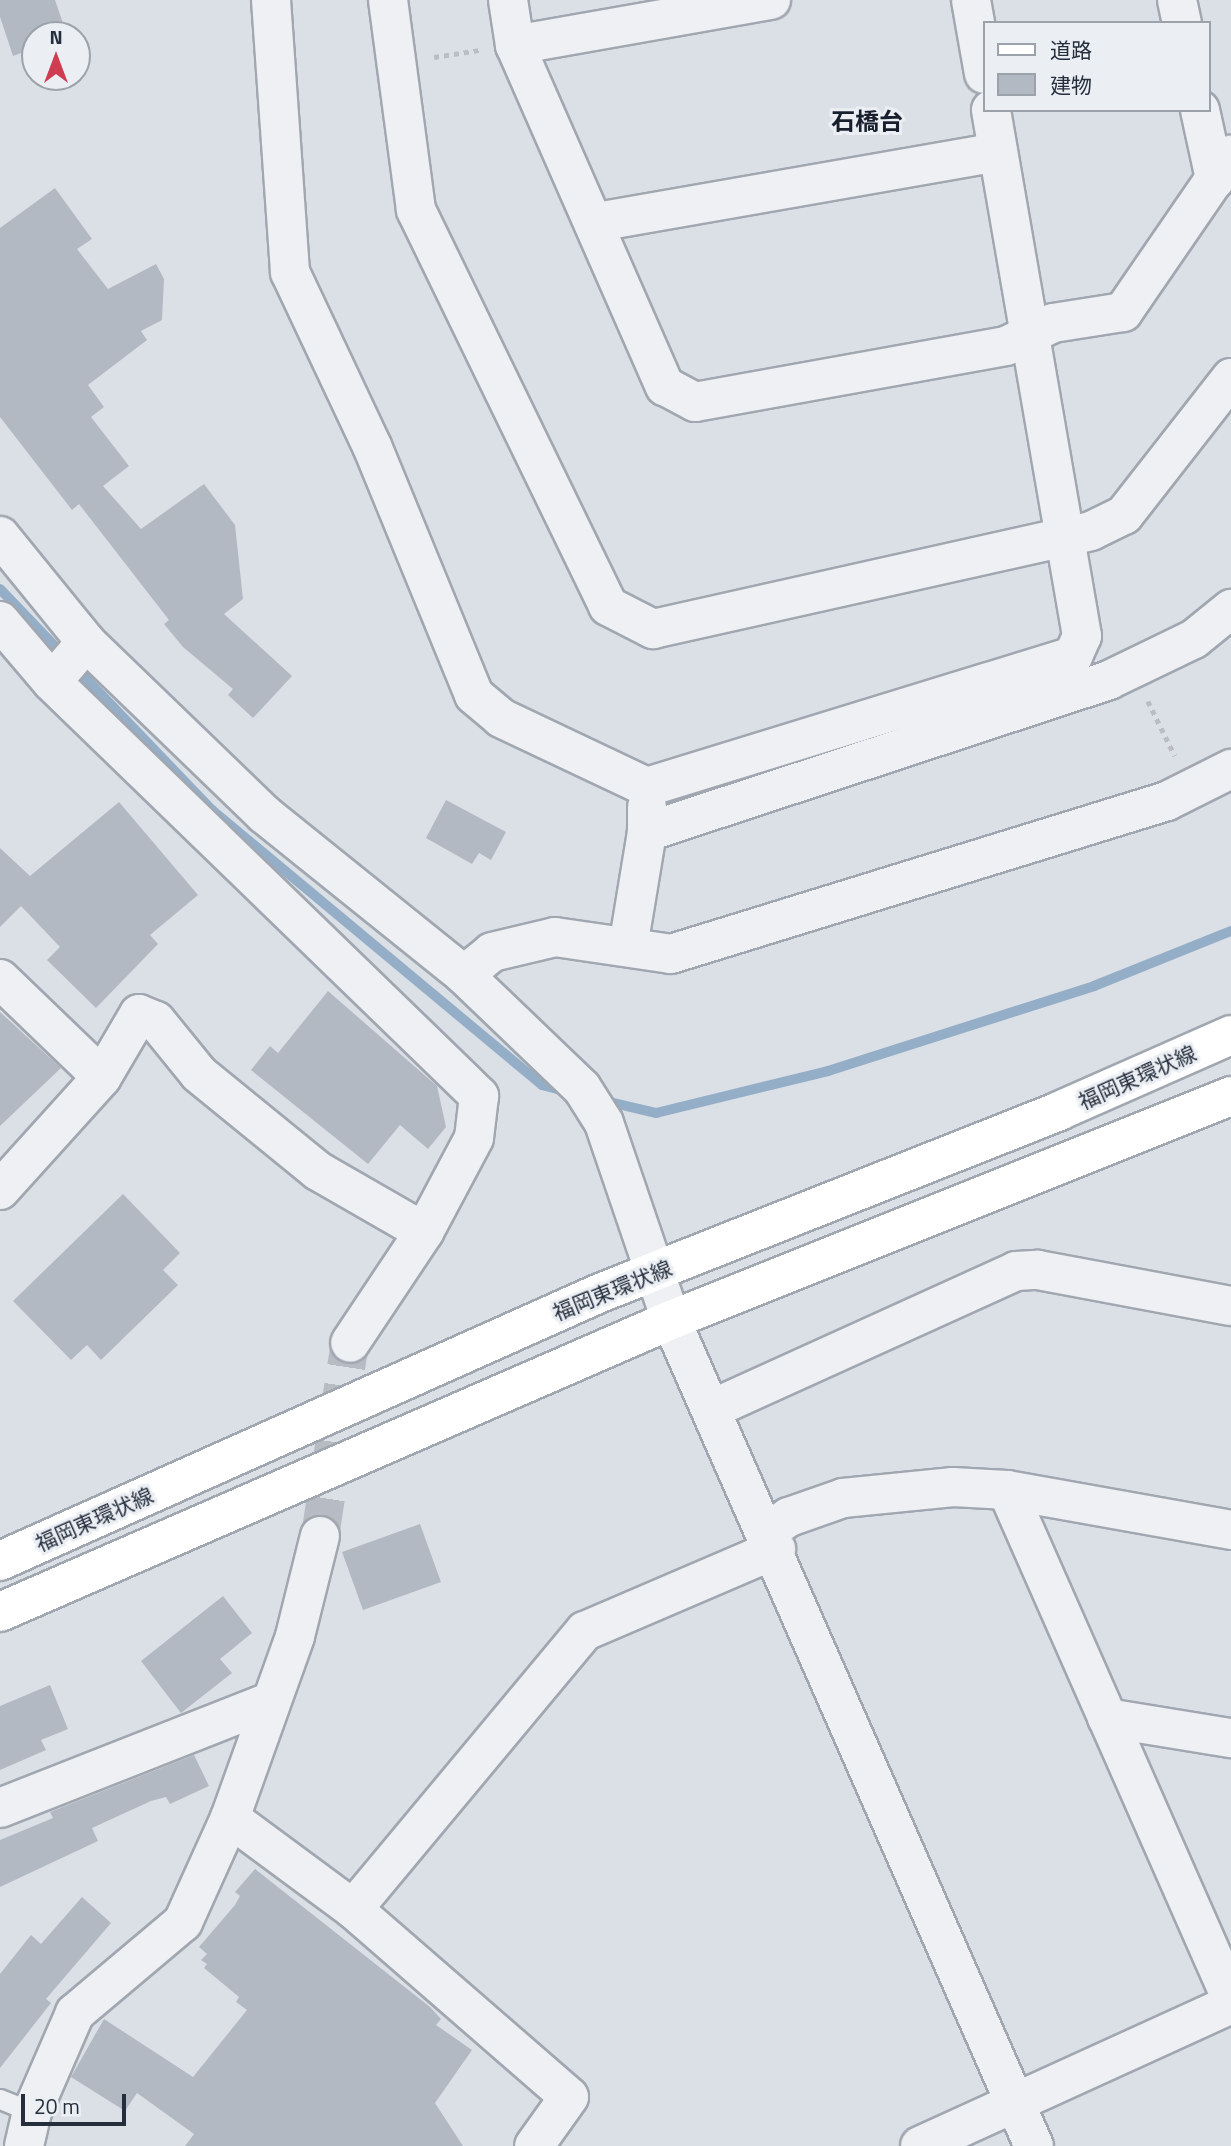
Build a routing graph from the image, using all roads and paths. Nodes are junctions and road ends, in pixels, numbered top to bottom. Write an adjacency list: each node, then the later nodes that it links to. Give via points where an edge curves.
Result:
1 (271, 0): 26 (street, via 290,272 372,446 474,695 501,718)
2 (388, 0): 9 (street)
3 (508, 0): 8 (street)
4 (971, 0): 10 (street)
5 (1178, 0): 7 (street)
6 (754, 1): 8 (street)
7 (1182, 21)
8 (515, 45): 9 (path); 15 (street)
9 (395, 63): 19 (street, via 416,210 608,606 653,629)
10 (982, 63)
11 (991, 112): 13 (street)
12 (1201, 112): 14 (street)
13 (999, 152): 15 (street); 16 (street)
14 (1223, 167): 16 (street, via 1123,312)
15 (597, 222): 16 (street, via 665,386 695,402 1006,346)
16 (1029, 331): 19 (street)
17 (1231, 378): 19 (street, via 1124,515)
18 (0, 536): 22 (street)
19 (1062, 540): 26 (street, via 1082,636 1073,656)
20 (1231, 610): 23 (street, via 1194,639)
21 (0, 621): 24 (street)
22 (86, 642): 24 (street); 30 (street, via 264,814)
23 (1133, 668): 27 (path); 28 (street, via 1110,680)
24 (52, 682): 36 (street, via 479,1096 474,1138)
25 (1231, 769): 27 (street)
26 (647, 787): 28 (street)
27 (1191, 789): 29 (street, via 1167,801 671,954)
28 (647, 832): 29 (street)
29 (628, 947): 30 (street, via 555,937 492,951)
30 (464, 975): 37 (street, via 582,1088 604,1123)
31 (0, 979): 33 (street)
32 (1231, 1035): 37 (main road, 福岡東環状線, via 1059,1111)
33 (102, 1077): 35 (street); 36 (street, via 139,1014 156,1021 199,1074 318,1171)
34 (1231, 1096): 39 (main road)
35 (0, 1189)
36 (424, 1232): 40 (street)
37 (655, 1272): 39 (street); 46 (main road, 福岡東環状線)
38 (1231, 1306): 41 (street, via 1038,1270 1016,1271)
39 (671, 1320): 41 (street); 47 (main road)
40 (350, 1343)
41 (712, 1409): 45 (street)
42 (1007, 1490): 43 (street); 45 (street, via 898,1489 843,1498 789,1517); 49 (street)
43 (1231, 1530)
44 (320, 1536): 48 (street, via 295,1636)
45 (772, 1541): 53 (street, via 585,1631); 57 (street)
46 (0, 1560)
47 (0, 1612)
48 (270, 1702): 51 (street); 52 (street)
49 (1107, 1718): 50 (street); 54 (street)
50 (1231, 1738)
51 (0, 1808)
52 (230, 1818): 53 (street); 58 (street, via 183,1922 75,2013)
53 (353, 1909): 59 (street, via 569,2097)
54 (1217, 1937): 55 (street)
55 (1231, 1998)
56 (1231, 2004): 57 (street)
57 (1013, 2100): 60 (street); 61 (street)
58 (18, 2119)
59 (534, 2146)
60 (920, 2146)
61 (1034, 2146)

